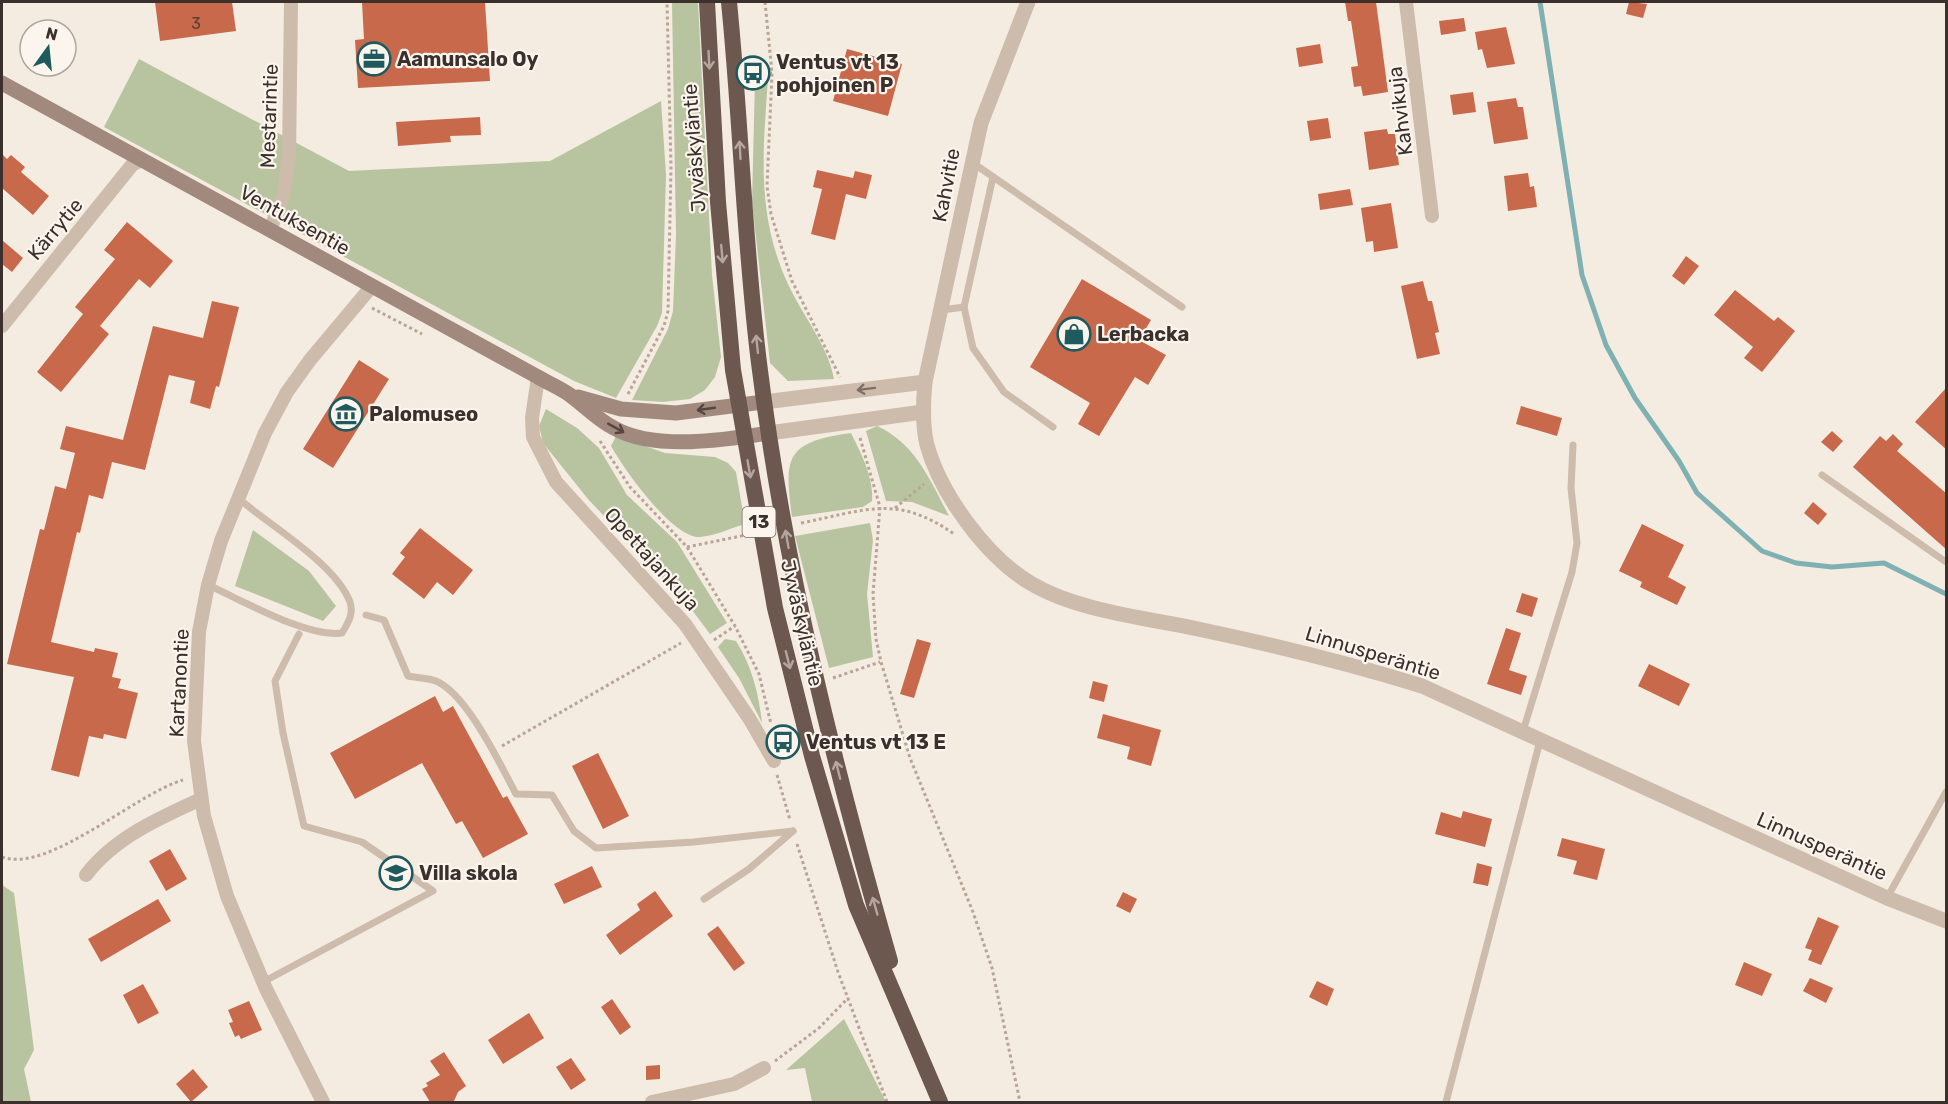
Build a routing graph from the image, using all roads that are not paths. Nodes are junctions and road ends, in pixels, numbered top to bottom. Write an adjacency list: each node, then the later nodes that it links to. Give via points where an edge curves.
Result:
1 (291, 2): 11 (street, Mestarintie, via 289,158 283,197)
2 (707, 2): 21 (highway, Jyväskyläntie / 13, one-way to 21, via 718,202)
3 (729, 2): 20 (highway, Jyväskyläntie / 13, one-way to 3, via 742,200)
4 (1028, 2): 8 (street, Kahvitie, via 981,123)
5 (1407, 2): 10 (street, Kahvikuja)
6 (2, 83): 7 (main road, Ventuksentie)
7 (141, 160): 11 (main road, Ventuksentie); 16 (street, Kärrytie, via 132,165)
8 (971, 162): 9 (lane); 15 (street, Kahvitie)
9 (993, 177): 13 (lane); 14 (lane)
10 (1432, 216)
11 (270, 230): 12 (main road, Ventuksentie)
12 (372, 286): 17 (main road, Ventuksentie); 28 (street, Kartanontie, via 286,392)
13 (964, 307): 15 (lane); 23 (lane, via 973,348 1004,392)
14 (1182, 308)
15 (942, 310): 18 (street, Kahvitie)
16 (2, 326)
17 (538, 377): 19 (main road, Ventuksentie); 35 (street, Opettajankuja, via 533,437 556,482 649,582 702,647)
18 (925, 382): 20 (street, one-way to 20); 22 (street, Linnusperäntie)
19 (569, 394): 21 (main road, Ventuksentie, one-way to 19, via 676,413 621,409); 25 (main road, Ventuksentie, one-way to 25, via 613,428 630,436 704,441)
20 (764, 402): 21 (main road, Ventuksentie); 24 (highway, Jyväskyläntie / 13)
21 (739, 405): 25 (highway, Jyväskyläntie / 13)
22 (923, 411): 24 (street); 33 (street, Linnusperäntie, via 927,444 940,480 988,548 1033,585 1086,605 1354,665 1422,686)
23 (1053, 427)
24 (769, 434): 25 (main road, Ventuksentie); 43 (highway, Jyväskyläntie / 13, one-way to 24, via 852,827 798,603)
25 (744, 437): 43 (highway, Jyväskyläntie / 13, one-way to 43, via 775,608 832,828 856,905)
26 (1573, 445): 33 (lane, via 1571,488 1577,543 1572,572)
27 (1822, 475): 29 (lane)
28 (238, 498): 30 (street, Kartanontie); 30 (lane, via 312,555 346,595 351,604 350,620 342,633 327,635)
29 (1947, 562)
30 (208, 585): 37 (street, Kartanontie, via 199,632 194,741)
31 (366, 615): 40 (lane, via 384,620 408,676 437,681 461,702 516,794 552,795 574,831 596,848 793,831 749,869)
32 (299, 634): 42 (lane, via 275,681 304,826 362,842 432,891)
33 (1522, 734): 34 (street, Linnusperäntie)
34 (1540, 741): 39 (street, Linnusperäntie); 48 (lane)
35 (774, 761)
36 (1947, 792): 39 (lane)
37 (201, 799): 38 (street, via 115,845 100,856); 42 (street, Kartanontie, via 227,896)
38 (86, 875)
39 (1887, 898): 41 (street, Linnusperäntie)
40 (704, 899)
41 (1947, 921)
42 (263, 982): 45 (street, Kartanontie)
43 (908, 1023): 47 (highway, Jyväskyläntie / 13)
44 (764, 1068): 46 (street, via 734,1083)
45 (323, 1102)
46 (652, 1102)
47 (940, 1102)
48 (1446, 1102)

